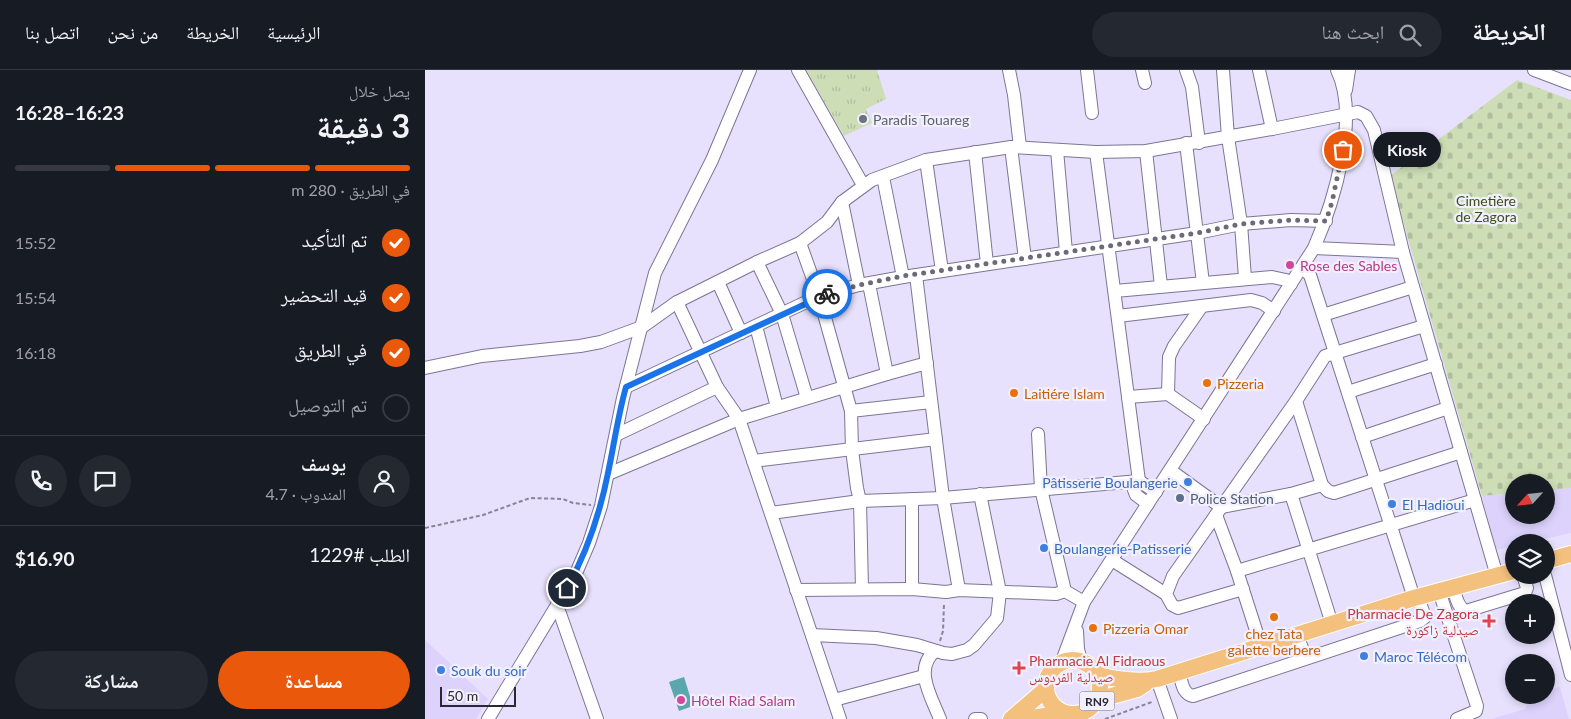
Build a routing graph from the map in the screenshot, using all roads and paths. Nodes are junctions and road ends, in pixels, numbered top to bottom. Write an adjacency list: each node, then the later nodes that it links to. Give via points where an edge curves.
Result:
1 (750, 70): 61 (street, via 712,160 655,273)
2 (798, 70): 27 (street)
3 (1009, 70): 20 (street, via 1014,95)
4 (1087, 70): 15 (street)
5 (1142, 70): 12 (street)
6 (1187, 70): 19 (street, via 1192,87)
7 (1223, 70): 18 (street)
8 (1259, 70): 17 (street)
9 (1337, 70): 14 (street)
10 (1349, 70): 14 (street)
11 (1534, 70): 13 (street)
12 (1145, 84)
13 (1571, 84)
14 (1345, 97): 16 (street)
15 (1092, 113)
16 (1346, 115): 17 (street); 29 (street, via 1343,150); 37 (street, via 1361,113 1374,130)
17 (1272, 129): 18 (street)
18 (1228, 137): 19 (street); 30 (street)
19 (1193, 143): 22 (street); 31 (street)
20 (1015, 147): 21 (street); 23 (street); 38 (street)
21 (1057, 150): 24 (street); 36 (street)
22 (1146, 151): 24 (street); 32 (street)
23 (975, 152): 25 (street); 40 (street)
24 (1096, 152): 34 (street)
25 (926, 160): 26 (street); 42 (street)
26 (883, 176): 27 (street); 43 (street)
27 (863, 185): 28 (street)
28 (842, 202): 33 (street, via 827,222); 47 (street)
29 (1326, 221): 30 (street); 35 (street)
30 (1241, 224): 31 (street); 44 (street)
31 (1197, 233): 32 (street); 46 (street)
32 (1155, 239): 34 (street); 49 (street)
33 (800, 243): 39 (street); 52 (street)
34 (1109, 246): 36 (street); 51 (street)
35 (1314, 248): 37 (street); 41 (street)
36 (1067, 252): 38 (street)
37 (1403, 252): 50 (street)
38 (1025, 259): 40 (street)
39 (757, 262): 45 (street); 56 (street)
40 (987, 264): 42 (street)
41 (1302, 268): 48 (street); 57 (street, via 1310,275)
42 (942, 271): 43 (street)
43 (909, 276): 47 (street); 65 (street)
44 (1245, 278): 46 (street); 48 (street, via 1272,277)
45 (719, 282): 53 (street); 62 (street)
46 (1203, 283): 49 (street)
47 (864, 284): 52 (street); 68 (street)
48 (1291, 284): 55 (street)
49 (1161, 286): 51 (street)
50 (1413, 287): 57 (street); 60 (street)
51 (1115, 291): 58 (street)
52 (819, 296): 56 (street); 71 (street)
53 (677, 302): 61 (street); 63 (street)
54 (1202, 306): 55 (street, via 1251,300); 58 (street); 73 (street, via 1169,357)
55 (1274, 311): 82 (street)
56 (782, 314): 59 (street); 75 (street)
57 (1323, 315): 64 (street)
58 (1118, 316): 74 (street)
59 (756, 326): 62 (street); 78 (street)
60 (1425, 326): 64 (street); 66 (street)
61 (642, 327): 67 (street, via 580,346 482,356); 69 (street)
62 (741, 333): 63 (street)
63 (701, 352): 69 (street); 70 (street)
64 (1335, 353): 72 (street); 76 (street, via 1325,356)
65 (927, 363): 68 (street); 77 (street)
66 (1436, 364): 72 (street); 79 (street)
67 (425, 368)
68 (887, 374): 71 (street)
69 (626, 387): 84 (street)
70 (717, 387): 81 (street); 84 (street)
71 (845, 387): 75 (street); 80 (street)
72 (1348, 392): 85 (street)
73 (1167, 394): 74 (street); 82 (street)
74 (1128, 397): 93 (street)
75 (807, 398): 78 (street)
76 (1296, 401): 94 (street); 105 (street)
77 (931, 402): 80 (street); 86 (street)
78 (777, 407): 81 (street)
79 (1448, 408): 85 (street); 88 (street)
80 (851, 411): 87 (street)
81 (739, 419): 89 (street); 91 (street)
82 (1204, 419): 90 (street)
83 (1038, 434): 95 (street)
84 (616, 435): 91 (street)
85 (1363, 437): 92 (street)
86 (936, 439): 87 (street); 99 (street)
87 (852, 450): 89 (street); 101 (street)
88 (1461, 452): 92 (street); 102 (street)
89 (753, 461): 106 (street)
90 (1170, 470): 96 (street); 105 (street)
91 (608, 474): 104 (street)
92 (1376, 478): 94 (street, via 1342,492 1334,493); 107 (street)
93 (1139, 481): 95 (street); 96 (street); 103 (street, via 1134,490)
94 (1322, 485): 98 (street)
95 (1041, 489): 97 (street); 124 (street)
96 (1156, 492): 103 (street)
97 (980, 494): 99 (street); 125 (street)
98 (1291, 494): 105 (street); 109 (street)
99 (943, 498): 100 (street); 123 (street)
100 (912, 499): 101 (street); 118 (street)
101 (860, 500): 106 (street); 121 (street)
102 (1475, 500): 107 (street); 115 (street)
103 (1148, 504): 112 (street)
104 (601, 506): 108 (path, via 554,498 530,498 483,515); 129 (street, via 589,543)
105 (1219, 511): 113 (street); 126 (street, via 1173,576)
106 (771, 513): 120 (street)
107 (1391, 525): 109 (street); 127 (street)
108 (425, 528)
109 (1309, 550): 113 (street); 130 (street)
110 (1571, 554): 111 (main road)
111 (1555, 558)
112 (1112, 560): 126 (street); 128 (street)
113 (1237, 572): 119 (street)
114 (1505, 573): 115 (main road, RN9)
115 (1497, 576): 122 (main road, RN9)
116 (1526, 584): 122 (street, via 1525,594 1466,611)
117 (1548, 584): 136 (street)
118 (912, 589): 121 (street); 123 (street)
119 (1243, 589): 126 (street, via 1178,608 1172,605); 134 (street)
120 (797, 590): 121 (street); 132 (street)
121 (862, 590)
122 (1446, 590): 127 (main road, RN9); 160 (street, via 1477,706 1476,711)
123 (953, 591): 125 (street); 135 (path, via 943,609 943,630)
124 (1065, 591): 125 (street, via 1057,594); 128 (street)
125 (1000, 592): 135 (street, via 997,618 974,646 951,654)
126 (1166, 594)
127 (1416, 598): 130 (main road, RN9); 137 (street, via 1425,617 1423,620)
128 (1084, 602): 131 (street)
129 (557, 605): 150 (street); 151 (street)
130 (1332, 624): 133 (main road, RN9)
131 (1077, 626): 138 (street); 139 (street)
132 (812, 635): 135 (street, via 876,638); 147 (street)
133 (1297, 635): 134 (main road, RN9); 137 (street)
134 (1261, 646): 140 (main road, RN9)
135 (935, 651): 143 (street, via 924,665)
136 (1568, 653): 142 (street)
137 (1306, 658): 140 (street, via 1193,696 1185,691)
138 (1062, 661): 139 (main road); 145 (main road, via 1050,672)
139 (1081, 661): 141 (main road, RN9)
140 (1179, 672): 144 (main road, RN9)
141 (1098, 675): 144 (main road, RN9, via 1120,680); 148 (main road, RN9, via 1101,684)
142 (1571, 675)
143 (924, 676): 147 (street); 153 (street)
144 (1154, 680): 146 (street); 148 (main road, RN9, via 1137,689)
145 (1046, 689): 149 (main road, RN9, via 1051,703); 156 (main road)
146 (1164, 698): 158 (path); 159 (street)
147 (834, 700): 152 (street)
148 (1097, 700): 149 (main road, RN9, via 1086,711)
149 (1063, 713): 157 (main road, RN9)
150 (487, 719)
151 (597, 719)
152 (840, 719)
153 (940, 719)
154 (975, 719): 155 (street)
155 (981, 719)
156 (1011, 719)
157 (1026, 719)
158 (1105, 719)
159 (1171, 719)
160 (1457, 719)

